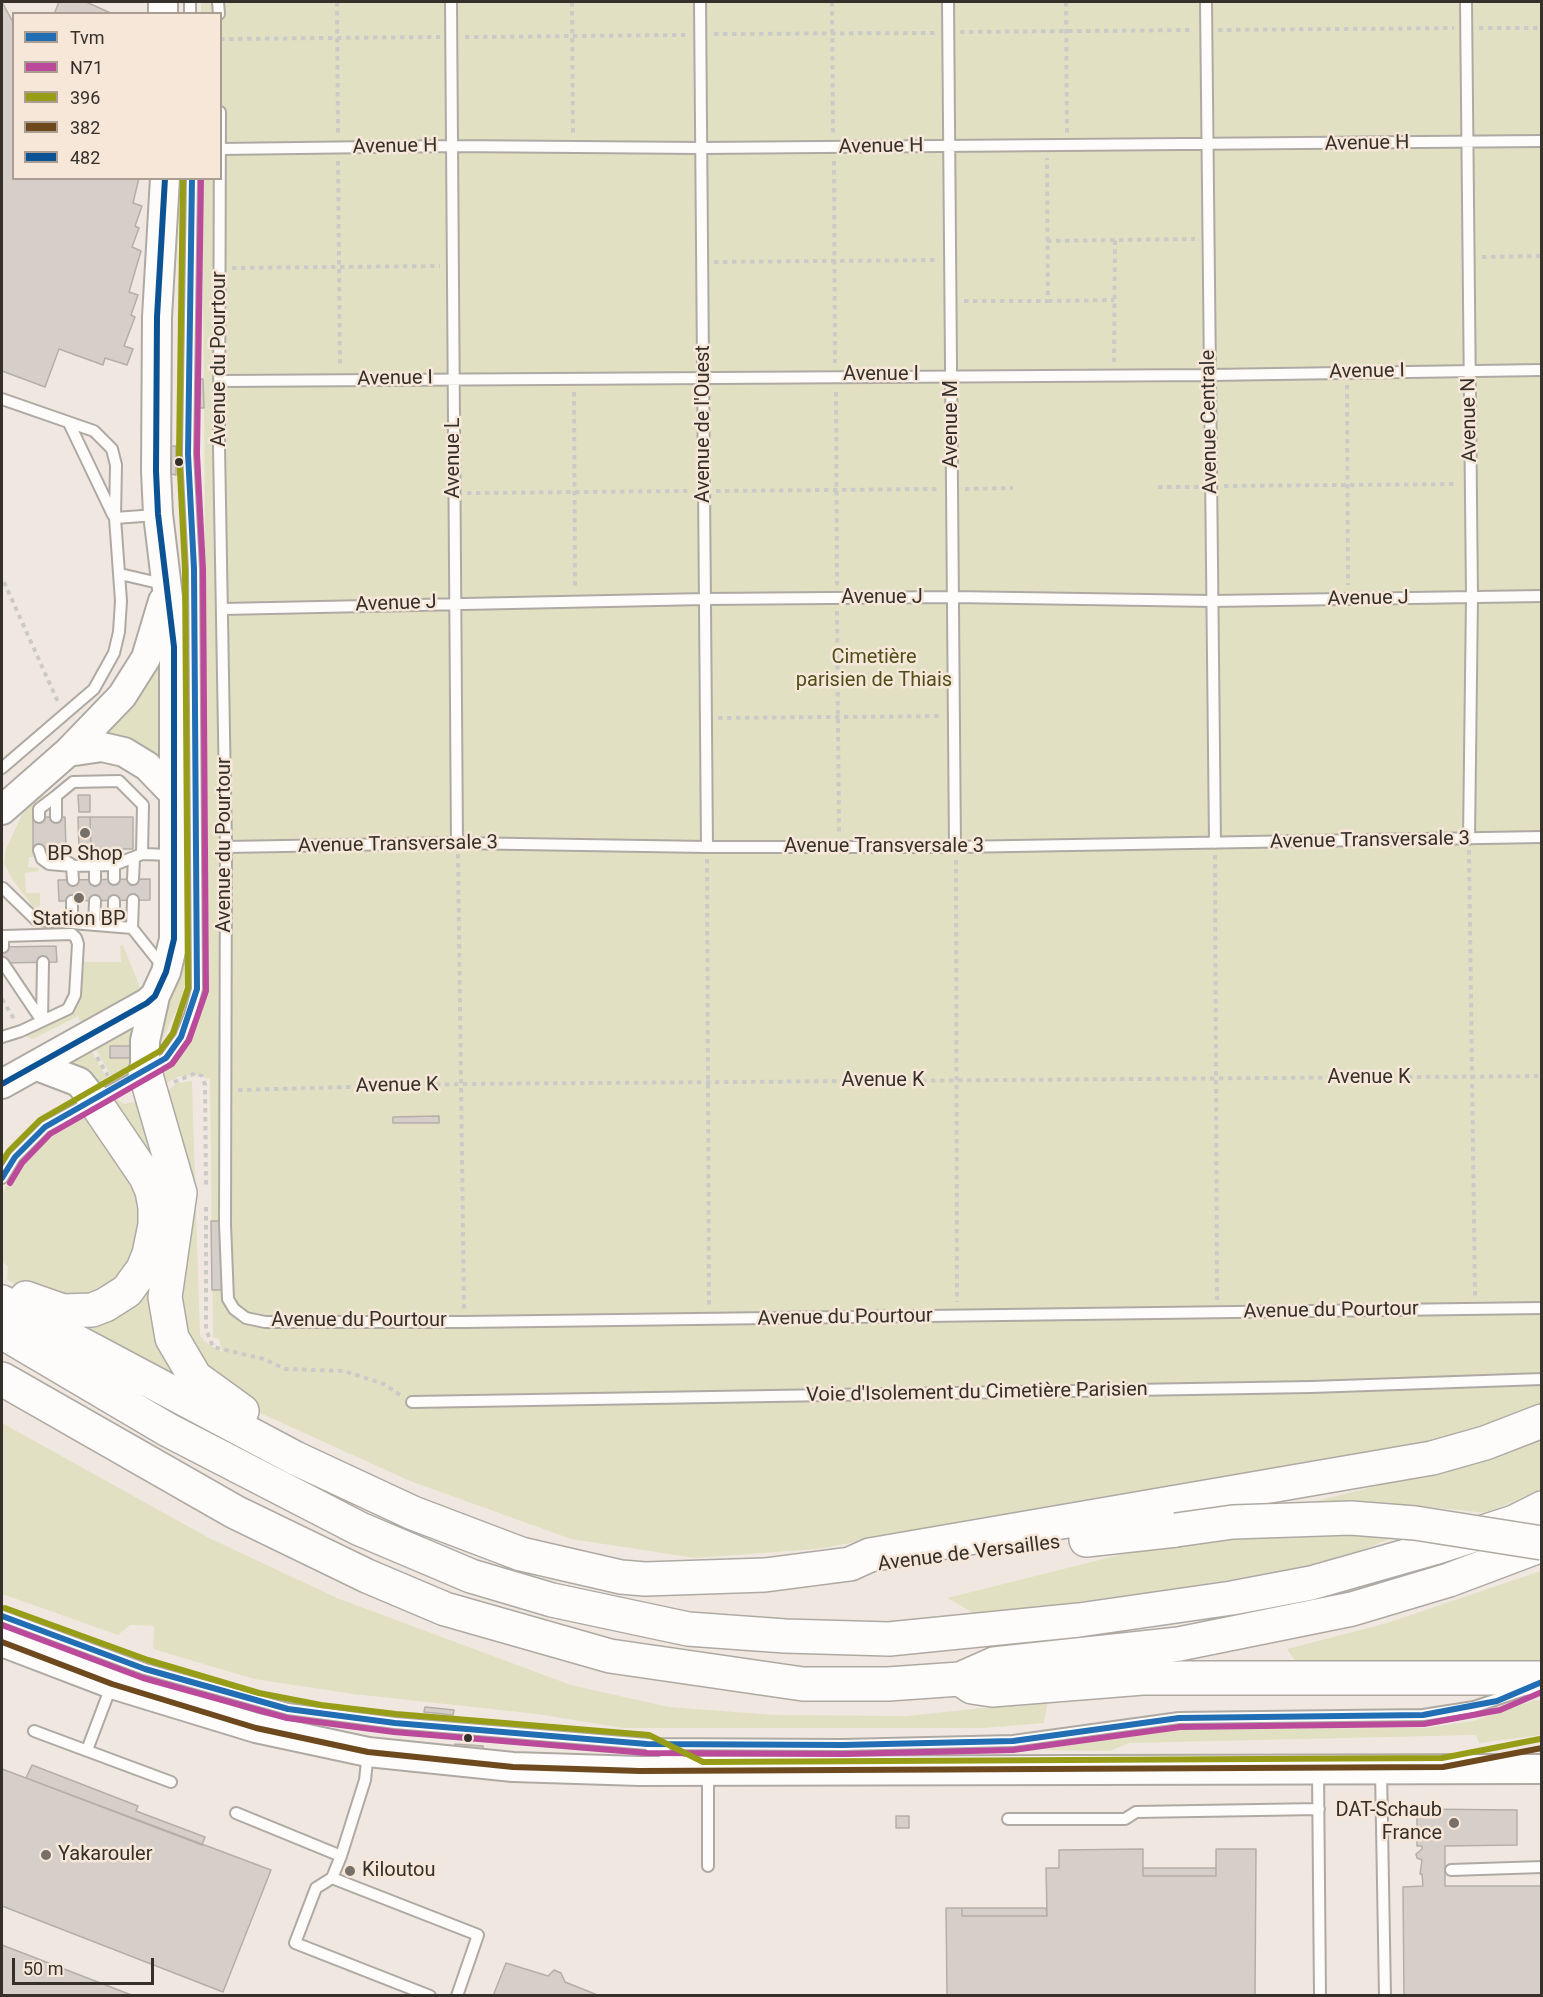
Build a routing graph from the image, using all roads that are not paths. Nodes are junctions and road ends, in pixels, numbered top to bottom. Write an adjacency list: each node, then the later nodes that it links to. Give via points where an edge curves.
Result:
1 (451, 2): 9 (lane, Avenue L)
2 (700, 2): 11 (lane, Avenue de l'Ouest)
3 (948, 2): 10 (lane, Avenue M)
4 (1206, 2): 8 (lane, Avenue Centrale)
5 (1466, 2): 7 (lane, Avenue N)
6 (1542, 141): 7 (lane, Avenue H)
7 (1467, 142): 8 (lane, Avenue H); 16 (lane, Avenue N)
8 (1207, 145): 10 (lane, Avenue H); 19 (lane, Avenue Centrale)
9 (452, 146): 11 (lane, Avenue H); 12 (lane, Avenue H); 21 (lane, Avenue L)
10 (950, 146): 11 (lane, Avenue H); 18 (lane, Avenue M)
11 (701, 148): 20 (lane, Avenue de l'Ouest)
12 (222, 149)
13 (165, 180): 25 (main road, via 157,316)
14 (192, 180): 79 (lane, via 188,454 194,549 197,989 181,1036)
15 (221, 180): 22 (lane, Avenue du Pourtour)
16 (1469, 370): 17 (lane, Avenue I); 19 (lane, Avenue I); 31 (lane, Avenue N)
17 (1542, 370)
18 (951, 375): 19 (lane, Avenue I); 20 (lane, Avenue I); 30 (lane, Avenue M)
19 (1210, 375): 33 (lane, Avenue Centrale)
20 (703, 377): 21 (lane, Avenue I); 32 (lane, Avenue de l'Ouest)
21 (454, 379): 22 (lane, Avenue I); 34 (lane, Avenue L)
22 (220, 381): 35 (lane, Avenue du Pourtour)
23 (2, 399): 24 (lane)
24 (69, 423): 26 (lane); 26 (lane, via 94,431 112,449 116,465)
25 (158, 514): 26 (lane); 28 (main road)
26 (115, 518): 27 (lane)
27 (120, 574): 28 (lane); 37 (lane, via 119,632 114,653 94,689)
28 (165, 589): 36 (main road, via 146,658 122,696); 38 (main road, via 174,647)
29 (1542, 596): 31 (lane, Avenue J)
30 (953, 597): 32 (lane, Avenue J); 33 (lane, Avenue J); 49 (lane, Avenue M)
31 (1472, 597): 33 (lane, Avenue J); 44 (lane, Avenue N)
32 (705, 599): 34 (lane, Avenue J); 48 (lane, Avenue de l'Ouest)
33 (1212, 601): 46 (lane, Avenue Centrale)
34 (455, 603): 35 (lane, Avenue J); 45 (lane, Avenue L)
35 (223, 609): 47 (lane, Avenue du Pourtour)
36 (68, 752): 38 (main road, via 102,747 124,752 147,766); 40 (main road)
37 (2, 768)
38 (175, 795): 52 (main road)
39 (56, 796): 41 (lane, via 39,809); 42 (lane); 53 (lane, via 73,782 119,781 143,805)
40 (2, 810)
41 (39, 817)
42 (56, 817)
43 (1542, 837): 44 (lane, Avenue Transversale 3)
44 (1469, 839): 46 (lane, Avenue Transversale 3)
45 (457, 843): 47 (lane, Avenue Transversale 3); 48 (lane, Avenue Transversale 3)
46 (1215, 843): 49 (lane, Avenue Transversale 3)
47 (226, 847): 85 (lane, Avenue du Pourtour, via 228,1299 234,1310 246,1318 265,1322 464,1322)
48 (707, 847): 49 (lane, Avenue Transversale 3)
49 (956, 847)
50 (39, 850): 55 (lane, via 42,860 49,864)
51 (55, 850): 55 (lane)
52 (173, 855): 53 (lane); 75 (main road, via 174,939)
53 (138, 856): 54 (lane); 58 (lane)
54 (114, 865): 56 (lane); 57 (lane)
55 (72, 866): 56 (lane); 59 (lane)
56 (95, 866): 60 (lane)
57 (114, 879)
58 (134, 879)
59 (72, 880)
60 (95, 880)
61 (2, 888): 66 (lane, via 31,918)
62 (133, 900): 70 (lane)
63 (72, 901): 67 (lane)
64 (94, 901): 68 (lane)
65 (114, 901): 69 (lane)
66 (43, 921): 67 (lane); 71 (lane)
67 (72, 923): 68 (lane)
68 (94, 925): 69 (lane)
69 (114, 926): 70 (lane)
70 (132, 928): 75 (lane)
71 (43, 940): 72 (lane, via 3,936); 76 (lane, via 72,934 78,944 73,1000 68,1008)
72 (3, 947)
73 (43, 962): 76 (lane)
74 (3, 963): 76 (lane)
75 (160, 984): 78 (main road, via 138,1009); 79 (main road, via 145,1041)
76 (42, 1021): 77 (lane)
77 (2, 1037)
78 (37, 1066): 80 (main road); 81 (main road)
79 (157, 1078): 81 (lane); 91 (highway, via 180,1193 165,1297 172,1338 195,1377 284,1436)
80 (2, 1084)
81 (101, 1088): 82 (lane, via 45,1127 15,1157); 83 (highway, via 152,1191 155,1225 142,1269 127,1291 92,1310 63,1311)
82 (2, 1178)
83 (2, 1290)
84 (2, 1302): 91 (highway)
85 (1542, 1308)
86 (2, 1332): 92 (highway, via 168,1430 360,1529 471,1576 552,1600 688,1629 889,1639 1232,1598 1311,1582 1434,1548 1514,1522)
87 (2, 1378): 97 (highway, via 206,1496 304,1547 445,1609 535,1636 653,1664 803,1684)
88 (1542, 1378): 89 (lane, Voie d'Isolement du Cimetière Parisien, via 1311,1387)
89 (412, 1402)
90 (1542, 1421): 94 (highway, via 1432,1458 870,1556)
91 (295, 1458): 94 (highway, via 466,1534 521,1554 594,1573 645,1579 765,1575)
92 (1542, 1508)
93 (1542, 1544): 94 (highway, Avenue de Versailles, bridge, via 1415,1523 1351,1518 1244,1521 871,1567); 97 (highway, via 1449,1580 1325,1616 1179,1644 994,1664)
94 (850, 1564)
95 (2, 1616): 101 (lane, via 145,1669 288,1709 394,1723)
96 (2, 1642): 99 (main road)
97 (960, 1679): 98 (highway, via 972,1687 992,1690 1143,1678)
98 (1542, 1680): 101 (lane, via 1497,1701 1423,1715 1179,1718 1013,1741)
99 (112, 1684): 103 (lane); 104 (main road, via 256,1728)
100 (34, 1731): 103 (lane)
101 (647, 1744): 109 (lane)
102 (1542, 1748): 106 (main road)
103 (87, 1750): 110 (lane)
104 (368, 1752): 109 (main road, via 513,1767); 114 (lane, via 365,1780)
105 (1381, 1767): 106 (main road); 107 (main road); 122 (lane)
106 (1443, 1767): 108 (main road)
107 (1318, 1768): 109 (main road); 111 (lane)
108 (1542, 1769)
109 (705, 1771): 115 (lane)
110 (171, 1782)
111 (1319, 1809): 113 (lane, via 1136,1812 1125,1819); 121 (lane)
112 (236, 1813): 114 (lane)
113 (1008, 1819)
114 (341, 1856): 118 (lane)
115 (708, 1866)
116 (1542, 1867): 117 (lane)
117 (1451, 1870)
118 (332, 1878): 119 (lane, via 316,1888 295,1943); 120 (lane, via 478,1935)
119 (430, 1995)
120 (457, 1995)
121 (1320, 1995)
122 (1385, 1995)

